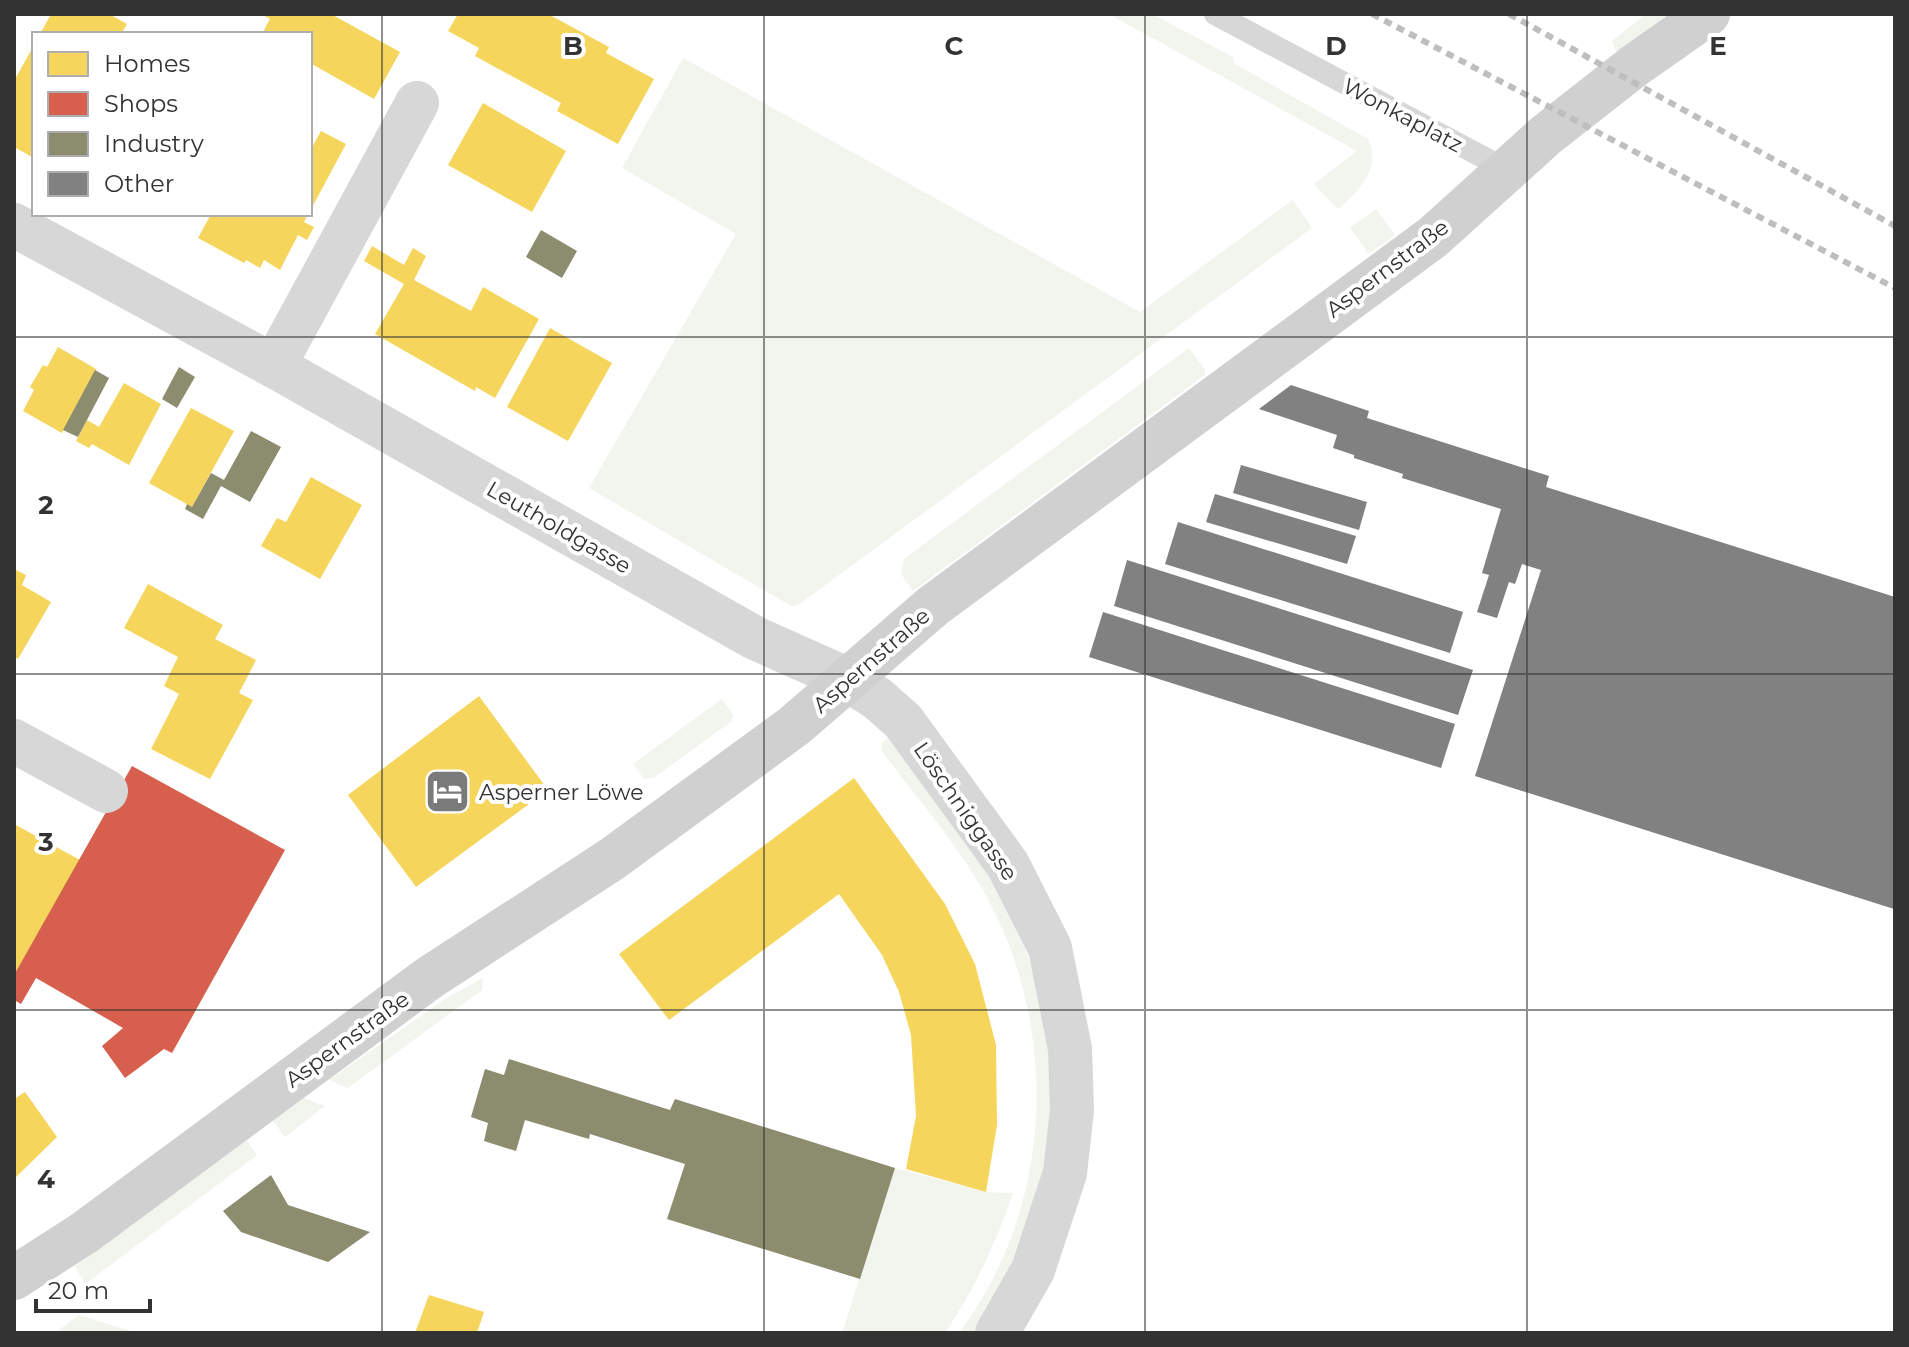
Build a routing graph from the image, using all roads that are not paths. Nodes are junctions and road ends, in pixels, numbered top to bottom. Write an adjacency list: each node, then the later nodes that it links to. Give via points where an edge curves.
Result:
1 (1215, 14): 4 (lane, Wonkaplatz)
2 (1708, 14): 4 (street, Aspernstraße, via 1634,66)
3 (417, 103): 6 (street)
4 (1507, 170): 7 (street, Aspernstraße, via 1433,237 933,606)
5 (14, 225): 6 (street, Leutholdgasse)
6 (274, 366): 7 (street, Leutholdgasse, via 755,638)
7 (849, 680): 10 (street, Aspernstraße, via 612,859 429,978 84,1233); 11 (street, Löschniggasse, via 903,721 1008,865 1050,948 1070,1049 1072,1110 1065,1173 1033,1270)
8 (14, 741): 9 (street)
9 (106, 791)
10 (19, 1267)
11 (997, 1333)

